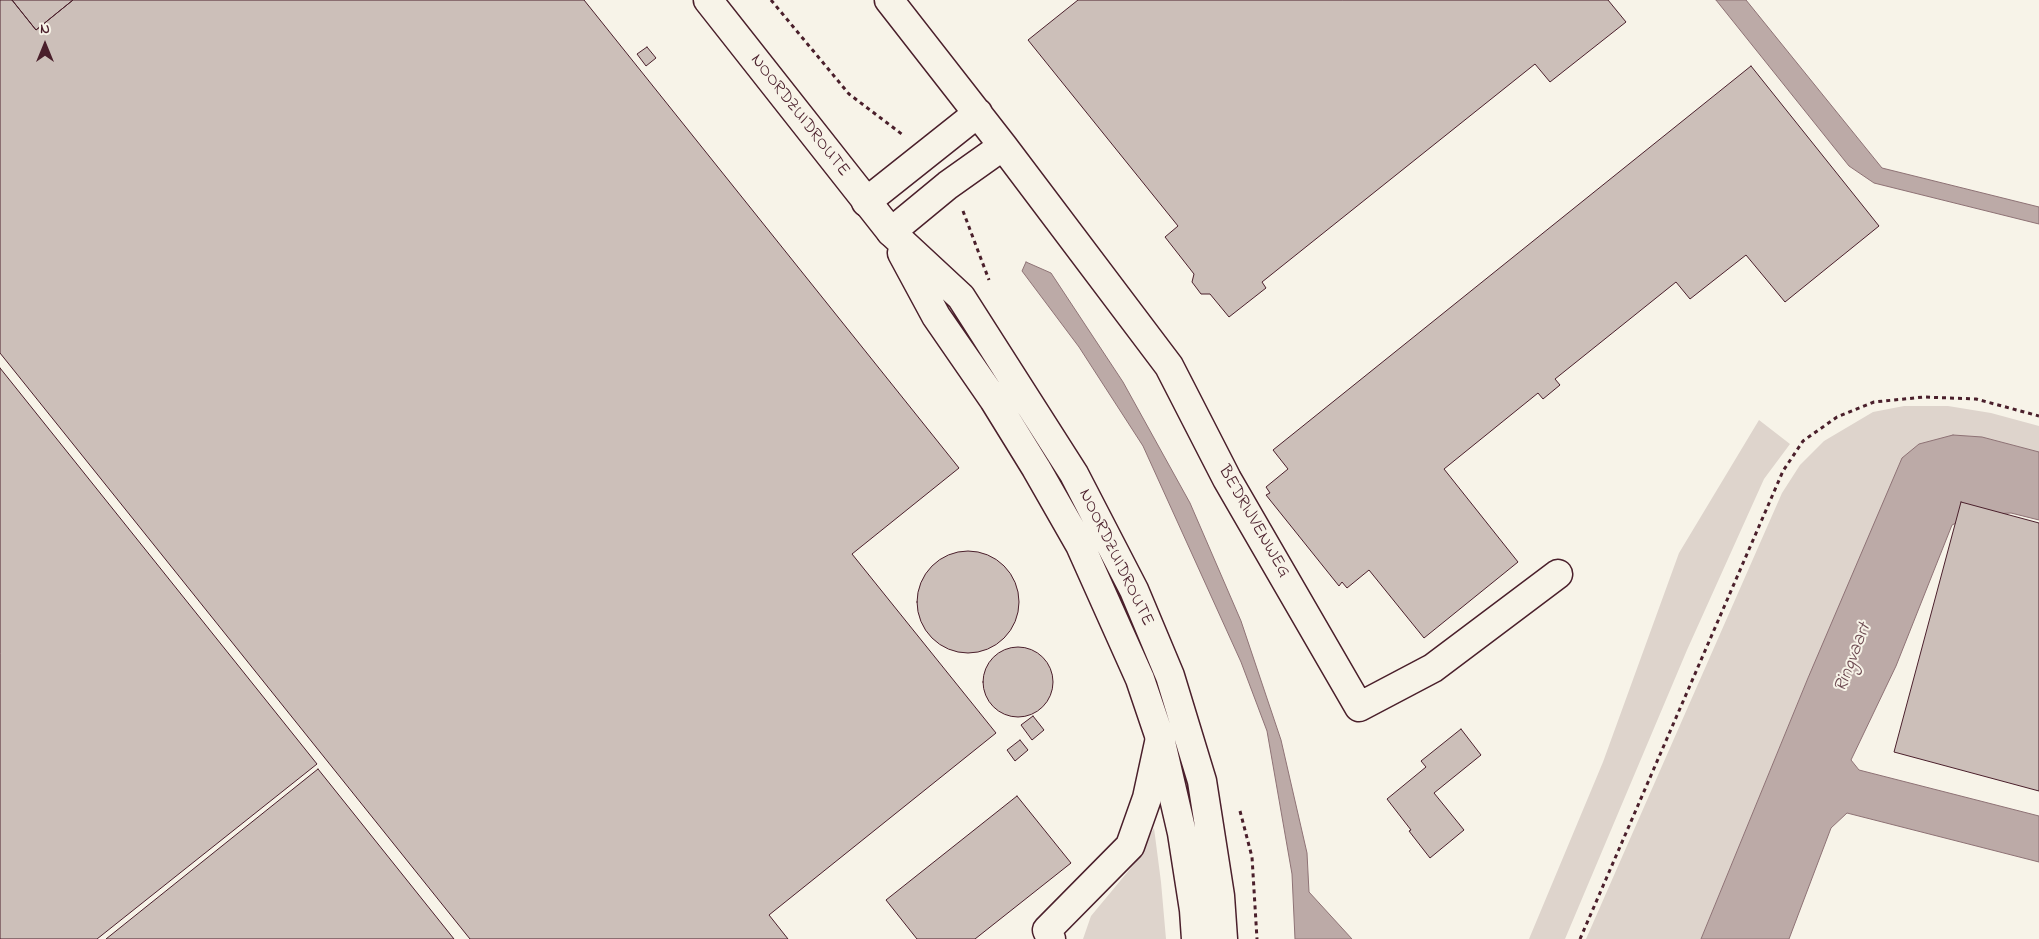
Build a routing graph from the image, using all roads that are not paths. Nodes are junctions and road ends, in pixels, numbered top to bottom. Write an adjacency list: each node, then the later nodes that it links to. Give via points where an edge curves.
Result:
1 (708, 0): 5 (main road, NOORDZUIDROUTE)
2 (890, 0): 3 (main road, BEDRIJVENWEG)
3 (978, 113): 4 (main road, BEDRIJVENWEG); 5 (main road)
4 (1003, 146): 6 (main road, via 948,185); 7 (main road, BEDRIJVENWEG, via 1169,366 1227,479 1359,707 1433,668)
5 (866, 202): 6 (main road, NOORDZUIDROUTE)
6 (891, 232): 8 (main road, NOORDZUIDROUTE, via 936,316 1020,443 1080,545 1140,679); 11 (main road, NOORDZUIDROUTE, via 960,297 1074,474 1134,590 1170,676 1202,781 1220,896)
7 (1558, 574)
8 (1160, 738): 9 (main road, via 1147,798 1130,846); 10 (main road, NOORDZUIDROUTE, via 1182,833)
9 (1046, 936)
10 (1196, 939)
11 (1223, 939)

